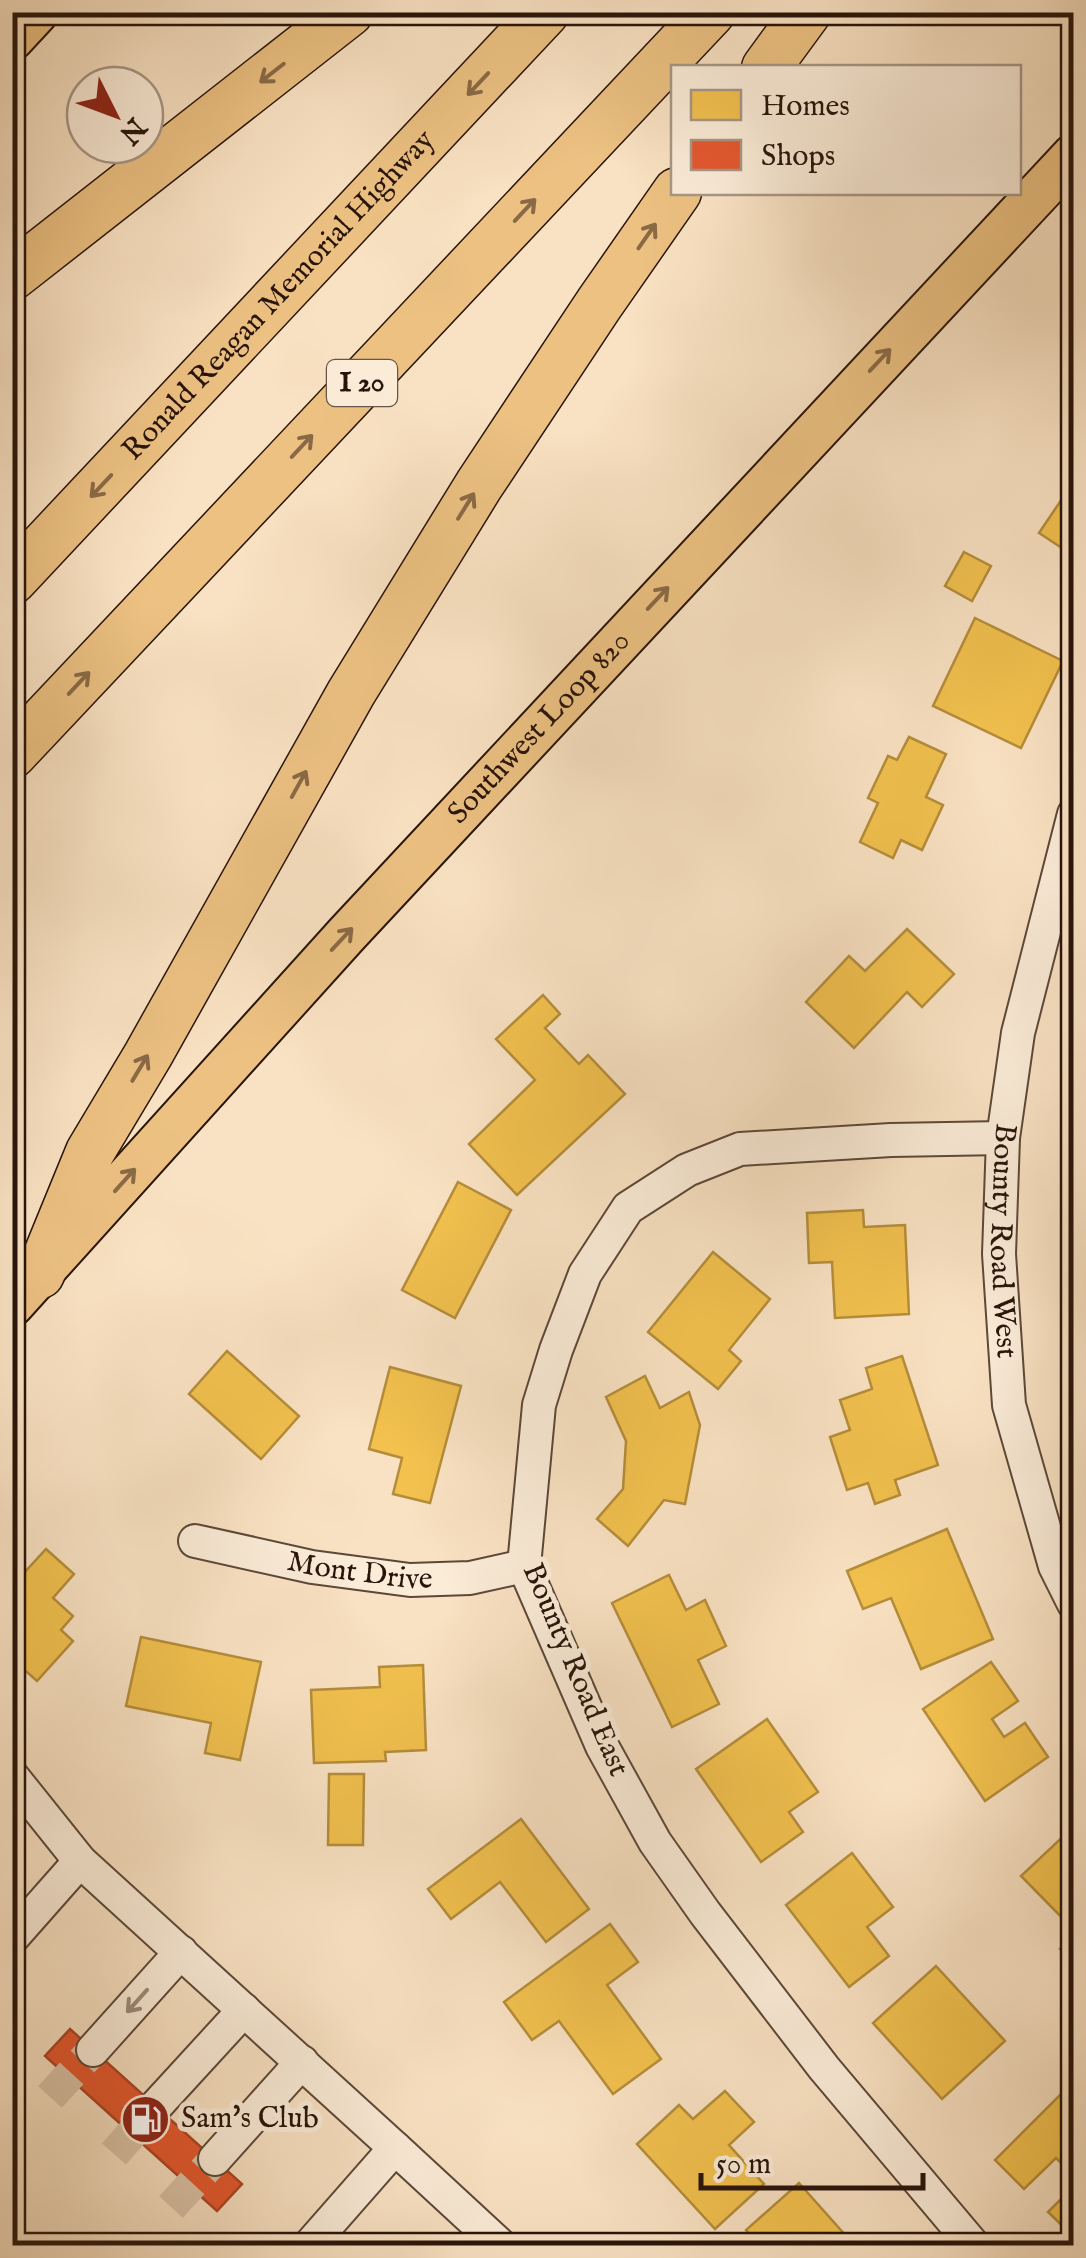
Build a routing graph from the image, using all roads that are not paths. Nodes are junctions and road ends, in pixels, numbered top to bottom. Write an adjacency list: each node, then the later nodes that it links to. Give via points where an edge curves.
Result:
1 (37, 12): 6 (main road)
2 (349, 12): 10 (highway, one-way to 10)
3 (545, 12): 11 (highway, Ronald Reagan Memorial Highway, one-way to 11)
4 (710, 12): 12 (highway, I 20, one-way to 4)
5 (807, 12): 7 (highway)
6 (12, 39)
7 (768, 65)
8 (1074, 155): 15 (main road, Southwest Loop 820, one-way to 8, via 383,894)
9 (675, 195): 15 (highway, one-way to 9, via 90,1152 351,692 490,468)
10 (12, 276)
11 (12, 580)
12 (12, 754)
13 (1074, 814): 14 (street, Bounty Road West, via 1018,1033)
14 (1002, 1138): 17 (street, Bounty Road East, via 740,1149 687,1170 628,1208 586,1274 539,1405); 18 (street, Bounty Road West, via 1000,1254 1009,1405 1055,1566)
15 (26, 1289)
16 (195, 1541): 17 (street, Mont Drive, via 410,1580 470,1578)
17 (524, 1566): 31 (street, Bounty Road East, via 602,1746 654,1842 824,2068)
18 (1074, 1604)
19 (12, 1776): 20 (street)
20 (80, 1861): 21 (street); 22 (street)
21 (12, 1938)
22 (181, 1952): 23 (street); 24 (street, one-way to 24)
23 (244, 2010): 25 (street); 26 (street)
24 (94, 2050)
25 (302, 2062): 27 (street); 28 (street)
26 (156, 2106)
27 (395, 2148): 29 (street); 30 (street)
28 (215, 2159)
29 (309, 2246)
30 (501, 2246)
31 (974, 2246)

